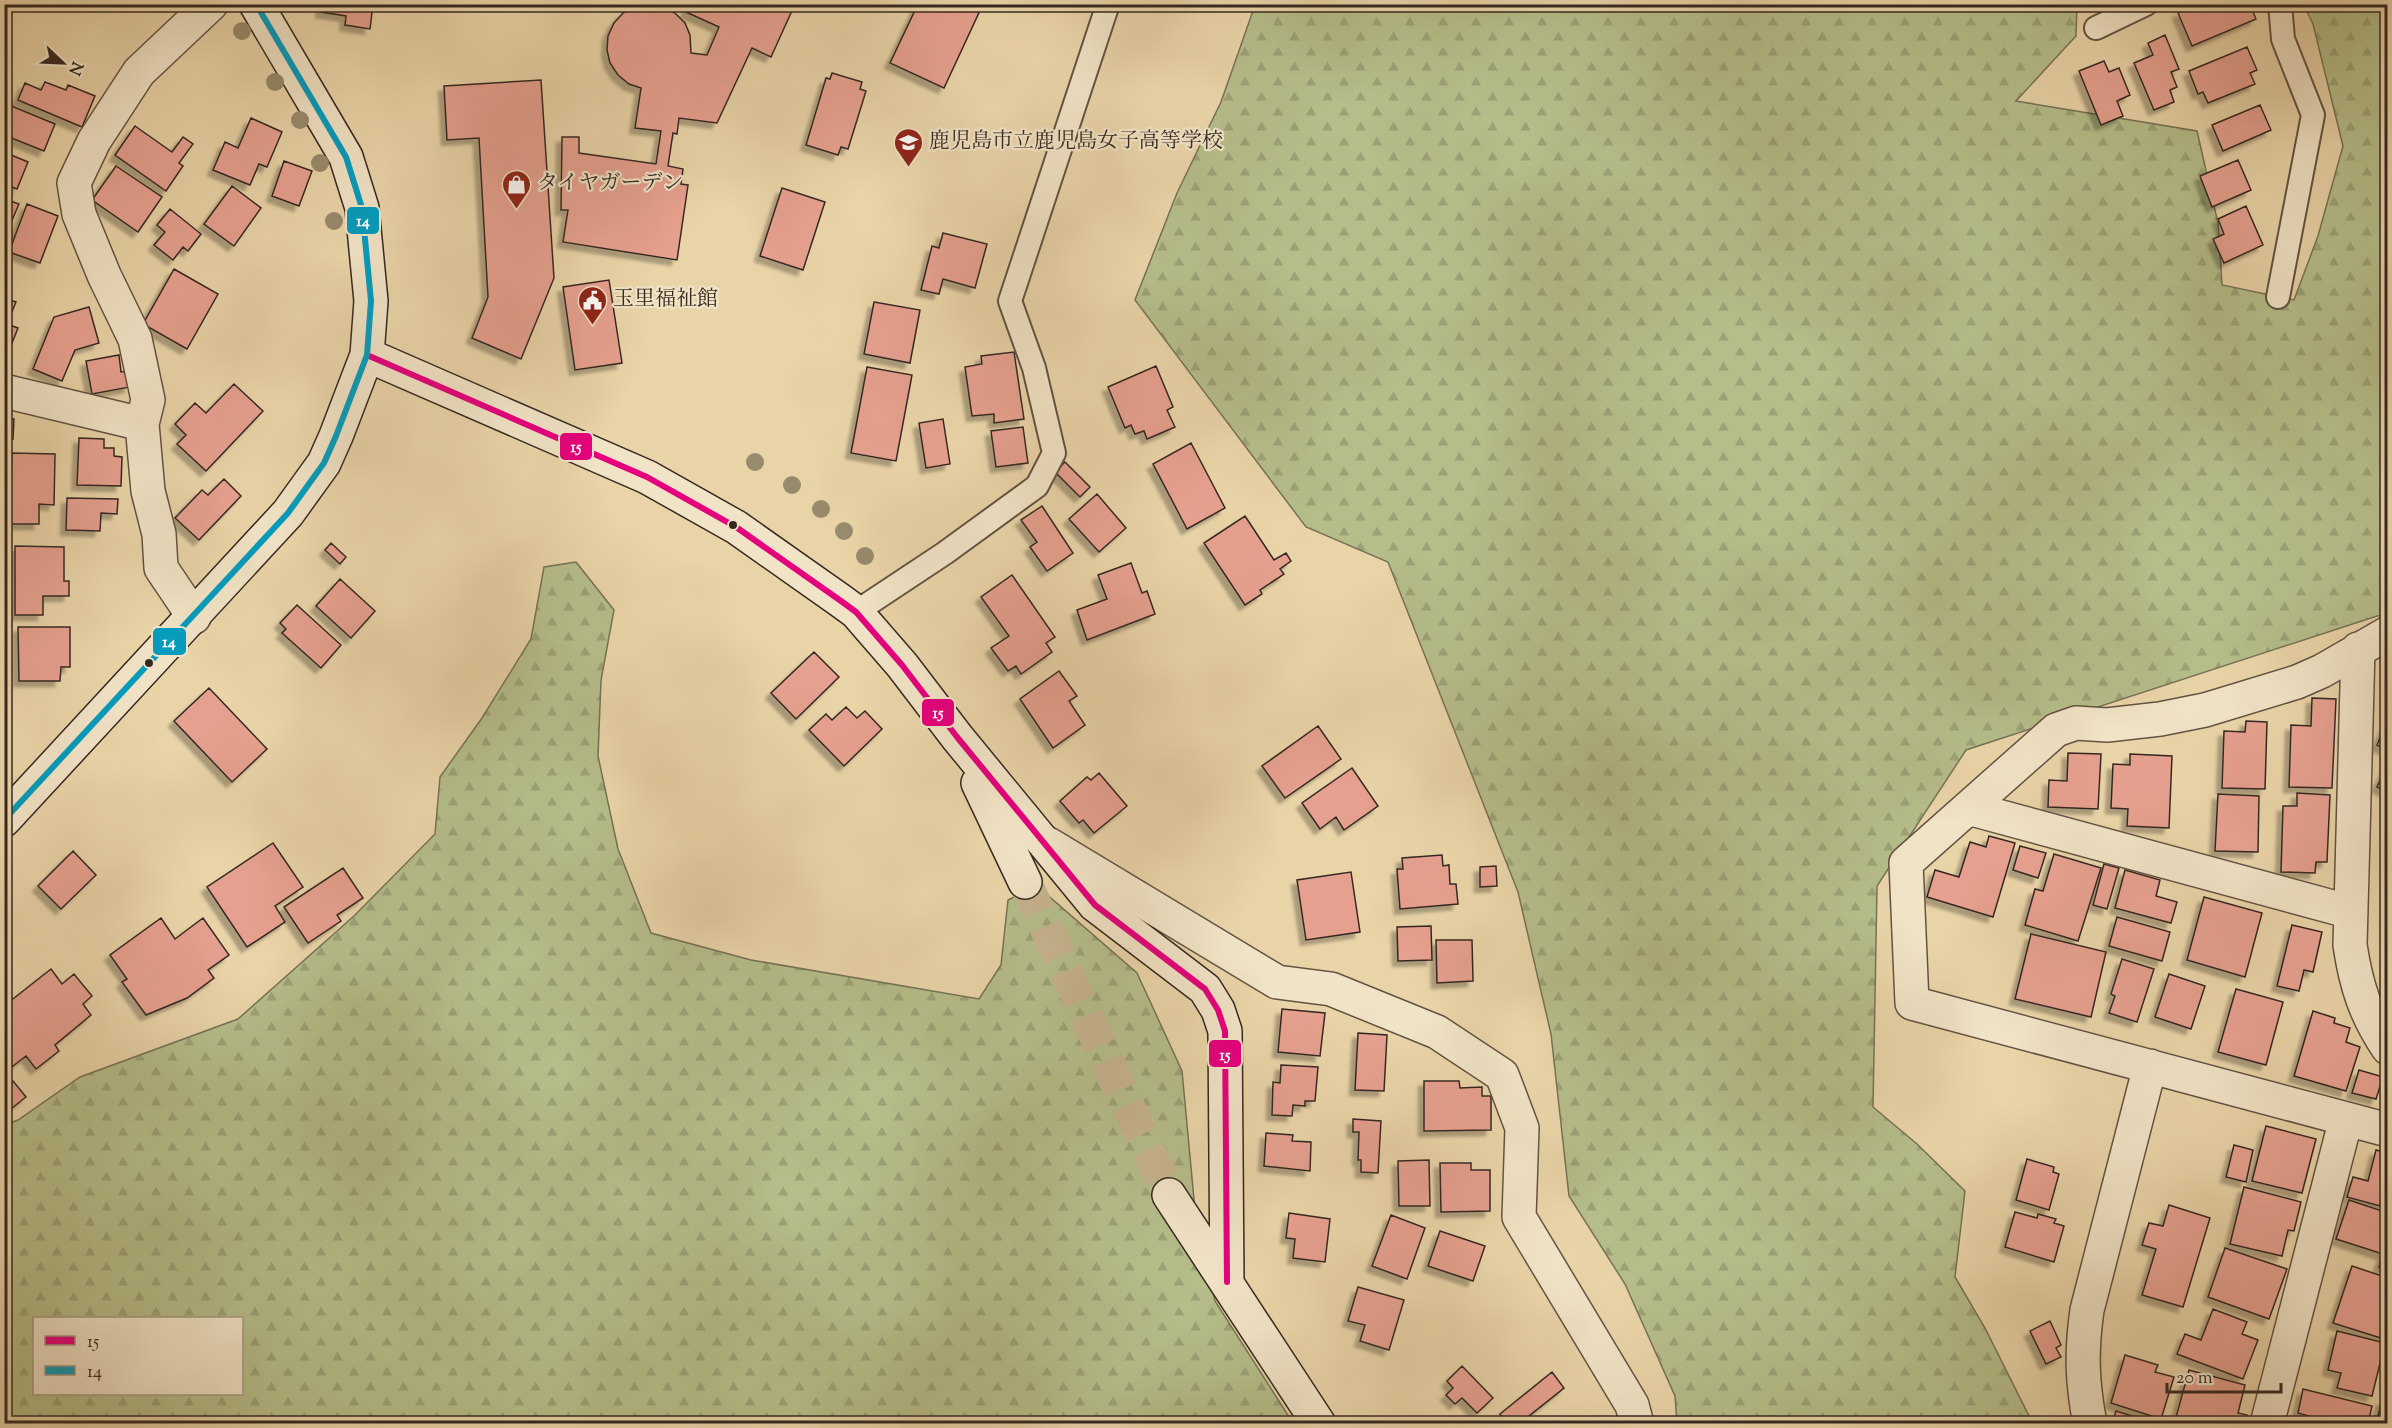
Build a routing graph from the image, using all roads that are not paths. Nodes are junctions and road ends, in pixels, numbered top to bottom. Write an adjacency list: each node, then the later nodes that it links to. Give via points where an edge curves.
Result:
1 (211, 4): 10 (street, via 139,72 94,141 74,183 80,214 135,339 148,400)
2 (256, 4): 8 (street, via 346,157 362,208 371,301)
3 (1108, 4): 11 (lane, via 1010,301 1034,368 1054,453 1037,486)
4 (2146, 4): 6 (lane)
5 (2280, 4): 7 (lane, via 2283,39 2313,115)
6 (2096, 28)
7 (2278, 297)
8 (367, 355): 11 (street, via 647,477 736,526); 12 (street, via 324,463 288,513)
9 (4, 391): 10 (street)
10 (142, 424): 12 (street, via 161,568)
11 (856, 612): 15 (street)
12 (194, 617): 17 (street)
13 (2388, 633): 14 (street)
14 (2358, 649): 16 (street, via 2297,682 2205,710 2107,725 2076,723 2056,730); 20 (street)
15 (957, 738): 18 (street); 19 (street)
16 (1968, 808): 20 (street); 22 (street, via 1906,863 1912,1003)
17 (4, 820)
18 (1042, 841): 26 (street, via 1095,905 1205,989 1218,1010 1225,1031); 28 (street, via 1277,982 1331,989 1437,1032 1502,1075 1522,1128 1519,1217 1632,1405)
19 (1025, 882)
20 (2350, 912): 21 (street, via 2350,945 2363,1006)
21 (2388, 1047)
22 (2150, 1066): 23 (street); 29 (street, via 2086,1310 2082,1351)
23 (2346, 1119): 24 (street); 30 (street)
24 (2388, 1130)
25 (1169, 1195): 26 (street)
26 (1227, 1282): 27 (street)
27 (1319, 1424)
28 (1636, 1424)
29 (2090, 1424)
30 (2267, 1424)

